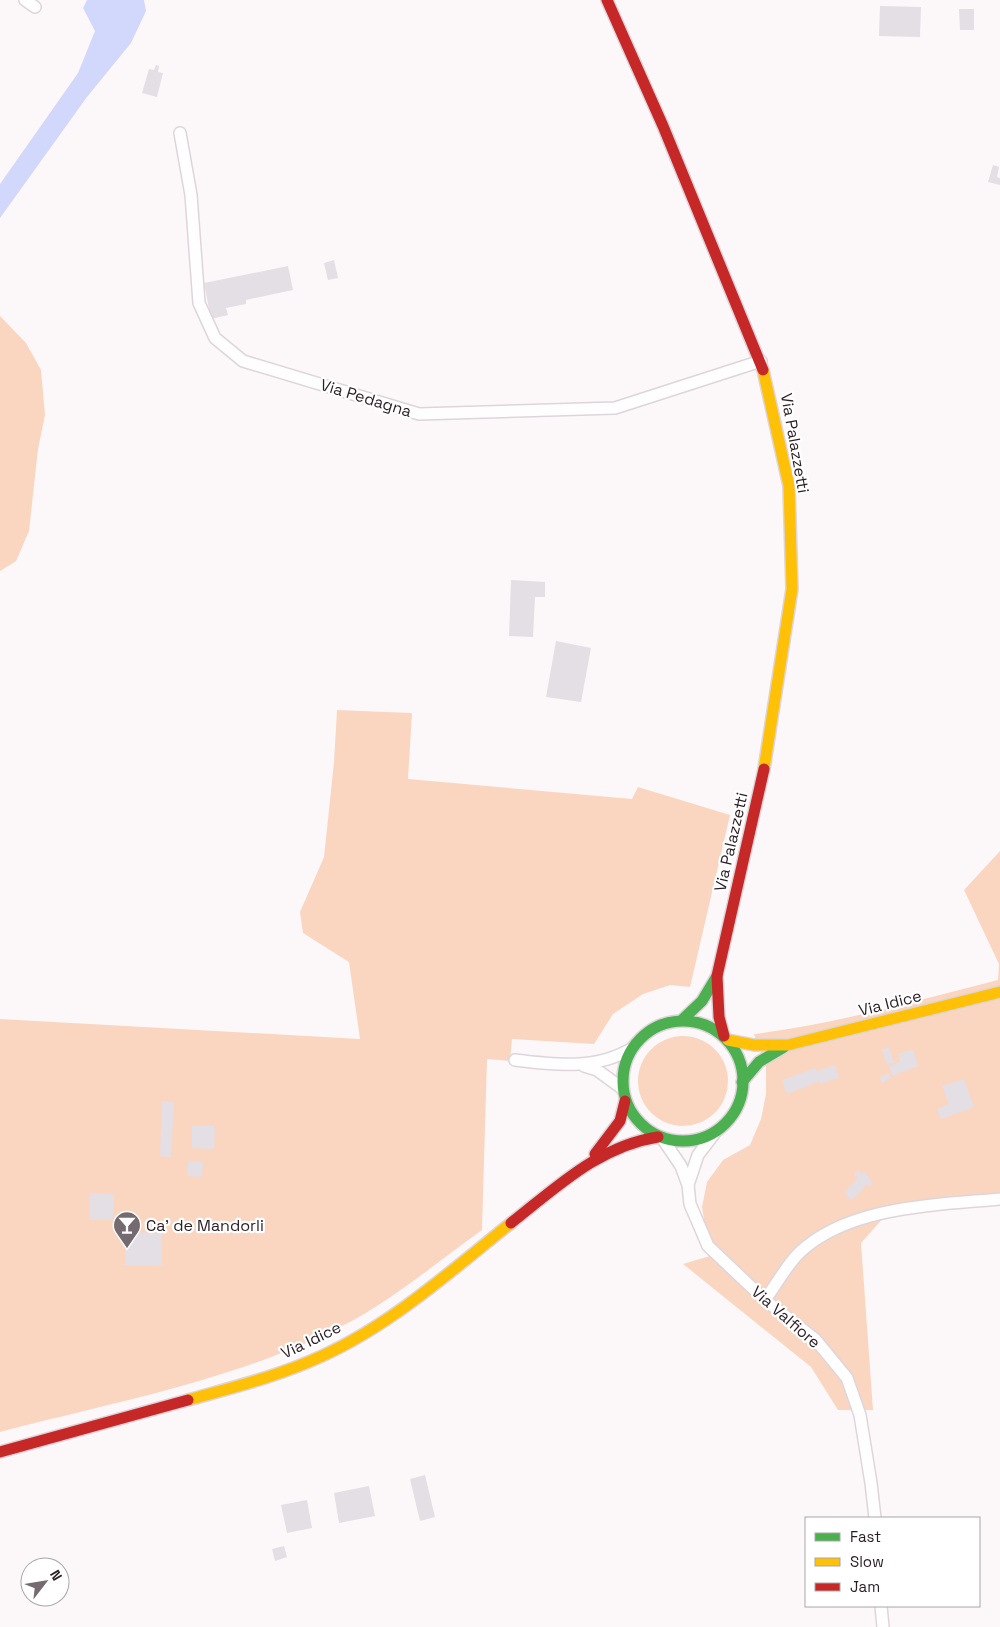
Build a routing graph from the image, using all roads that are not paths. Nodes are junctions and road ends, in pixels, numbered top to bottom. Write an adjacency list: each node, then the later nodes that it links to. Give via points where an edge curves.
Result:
1 (25, 0): 3 (street)
2 (607, 0): 5 (main road, Via Palazzetti)
3 (35, 8)
4 (180, 133): 5 (street, Via Pedagna, via 191,195 199,303 215,338 243,361 419,414 615,408)
5 (761, 361): 6 (main road, Via Palazzetti, via 789,486 792,589 763,773)
6 (717, 976): 8 (main road, Via Palazzetti, via 702,1001); 9 (main road, Via Palazzetti, via 719,1017)
7 (1000, 992): 10 (main road, Via Idice)
8 (682, 1020): 9 (main road, Via Idice, via 708,1025); 11 (main road, Via Idice, via 665,1022 644,1033)
9 (726, 1038): 10 (main road, Via Idice, via 754,1045); 14 (main road, Via Idice, via 741,1062)
10 (788, 1044): 14 (main road, Via Idice, via 759,1062)
11 (631, 1049): 13 (street, via 615,1059); 15 (main road, Via Idice, via 623,1062)
12 (515, 1060): 13 (street)
13 (580, 1065): 15 (street, via 597,1070)
14 (742, 1082): 17 (main road, Via Idice, via 741,1100 730,1119)
15 (624, 1089): 16 (main road, Via Idice)
16 (625, 1101): 18 (main road, Via Idice, via 642,1126); 19 (main road, Via Idice, via 620,1121)
17 (714, 1134): 18 (main road, Via Idice, via 688,1142); 20 (street, Via Valfiore, via 698,1155)
18 (660, 1138): 19 (main road, Via Idice, via 634,1140); 20 (street, Via Valfiore, via 681,1166)
19 (589, 1162): 23 (main road, Via Idice, via 401,1310 322,1356 274,1376)
20 (688, 1185): 22 (street, Via Valfiore, via 690,1204 708,1246)
21 (1000, 1199): 22 (street, via 878,1213 826,1234 799,1253)
22 (765, 1300): 24 (street, Via Valfiore, via 815,1338 847,1378 860,1415)
23 (0, 1452)
24 (875, 1517)
25 (881, 1607): 26 (street)
26 (883, 1627)

